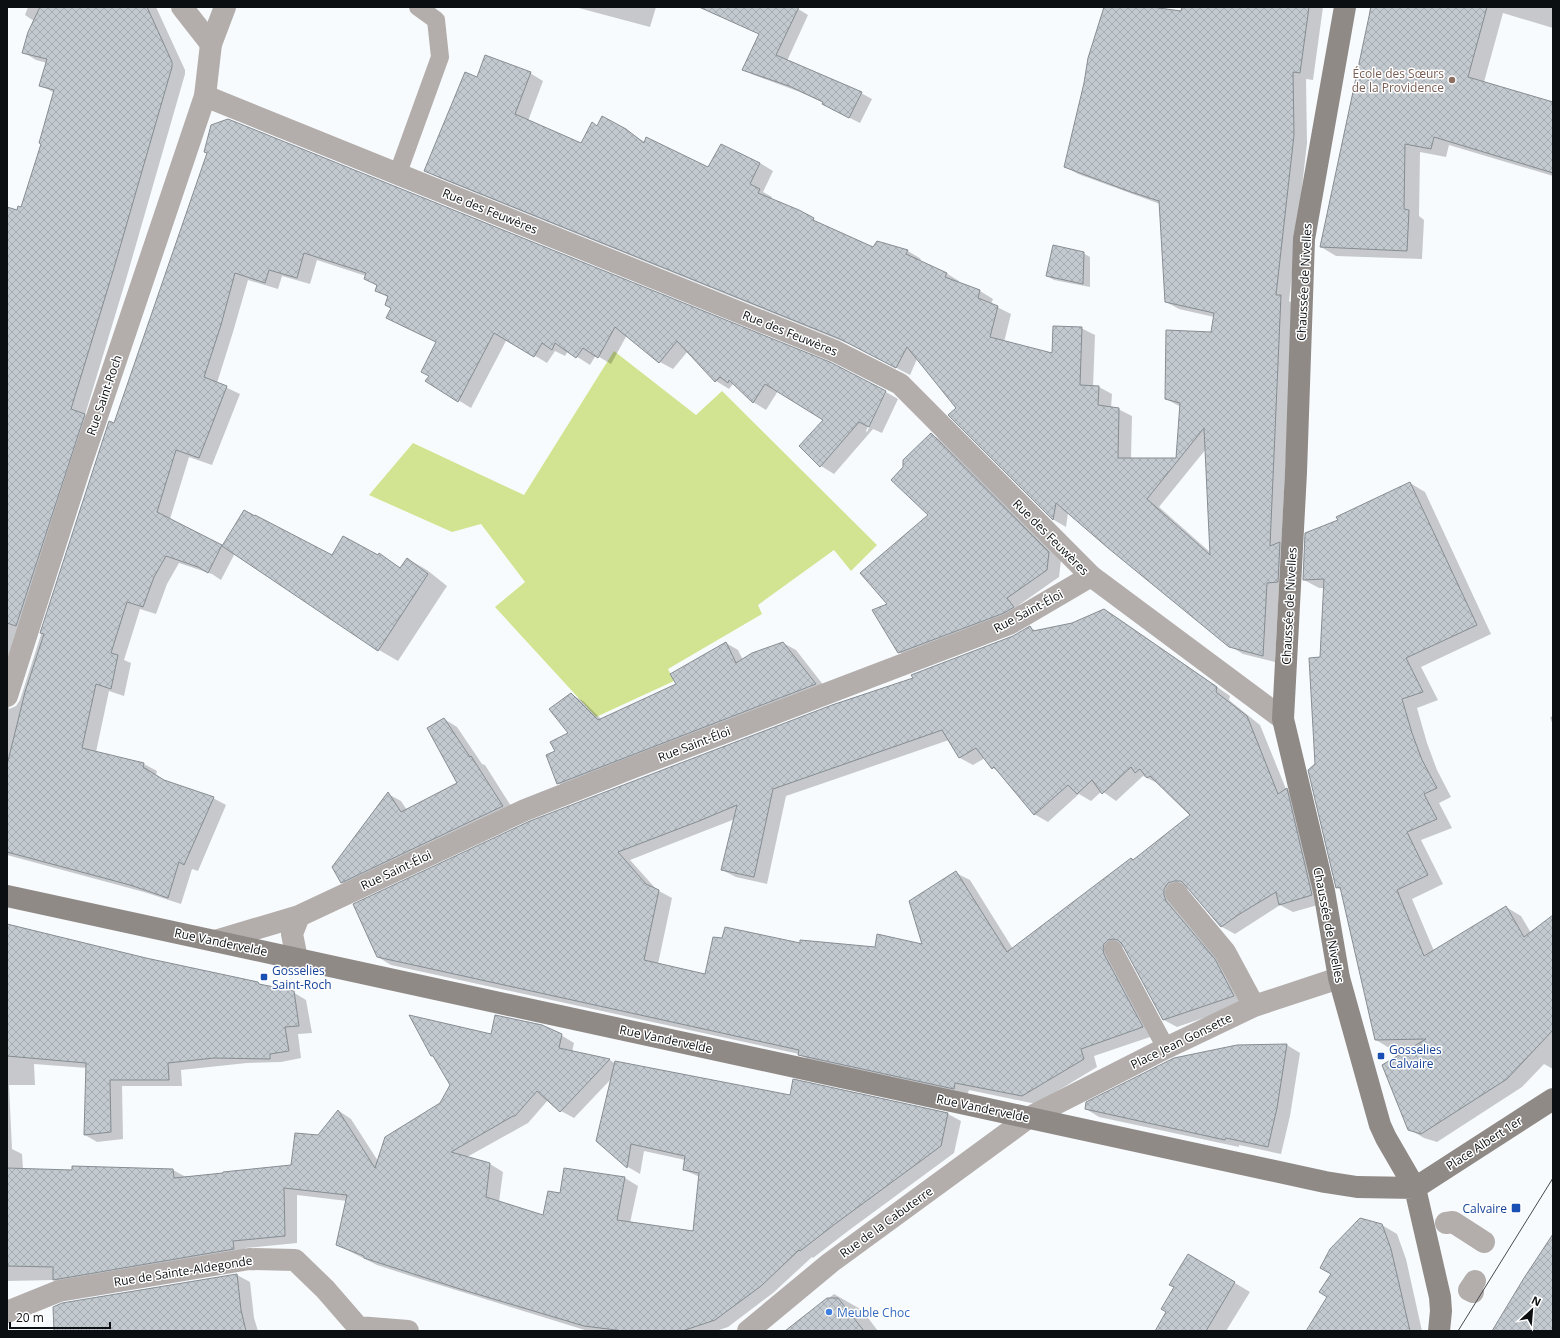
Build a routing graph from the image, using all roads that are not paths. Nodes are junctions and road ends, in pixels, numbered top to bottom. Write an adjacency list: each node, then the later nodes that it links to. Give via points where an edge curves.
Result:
1 (182, 7): 5 (street)
2 (225, 7): 5 (street, Rue Saint-Roch)
3 (418, 7): 7 (lane, via 436,20 440,56)
4 (1345, 7): 10 (main road, Chaussée de Nivelles, via 1304,239 1296,472)
5 (210, 44): 6 (street, Rue Saint-Roch)
6 (205, 96): 7 (street, Rue des Feuwères); 9 (street, Rue Saint-Roch, via 80,466)
7 (398, 174): 8 (street, Rue des Feuwères, via 835,351 900,384)
8 (1091, 576): 10 (street, Rue des Feuwères); 13 (street, Rue Saint-Éloi, via 1009,624 525,810)
9 (7, 696)
10 (1283, 719): 17 (main road, Chaussée de Nivelles, via 1324,891)
11 (1176, 893): 18 (street, via 1225,952)
12 (7, 896): 14 (main road, Rue Vandervelde)
13 (299, 916): 14 (street, Rue Saint-Éloi); 16 (street, via 292,934)
14 (216, 941): 16 (main road, Rue Vandervelde)
15 (1113, 949): 19 (lane)
16 (297, 959): 21 (main road, Rue Vandervelde)
17 (1339, 978): 18 (street, Place Jean Gonsette); 22 (main road, Chaussée de Nivelles, via 1380,1125)
18 (1254, 1006): 19 (street, Place Jean Gonsette)
19 (1166, 1048): 21 (street, Place Jean Gonsette)
20 (1553, 1099): 22 (main road, Place Albert 1er)
21 (1028, 1118): 22 (main road, Rue Vandervelde, via 1325,1182 1357,1187); 28 (street, Rue de la Cabuterre, via 830,1263)
22 (1415, 1188): 29 (main road, via 1440,1297 1442,1311)
23 (1446, 1222): 24 (street, via 1453,1222)
24 (1484, 1242)
25 (7, 1312): 26 (street, Rue de Sainte-Aldegonde, via 59,1291 249,1259 295,1260 325,1289)
26 (356, 1329): 27 (street)
27 (408, 1331)
28 (748, 1331)
29 (1439, 1331)

